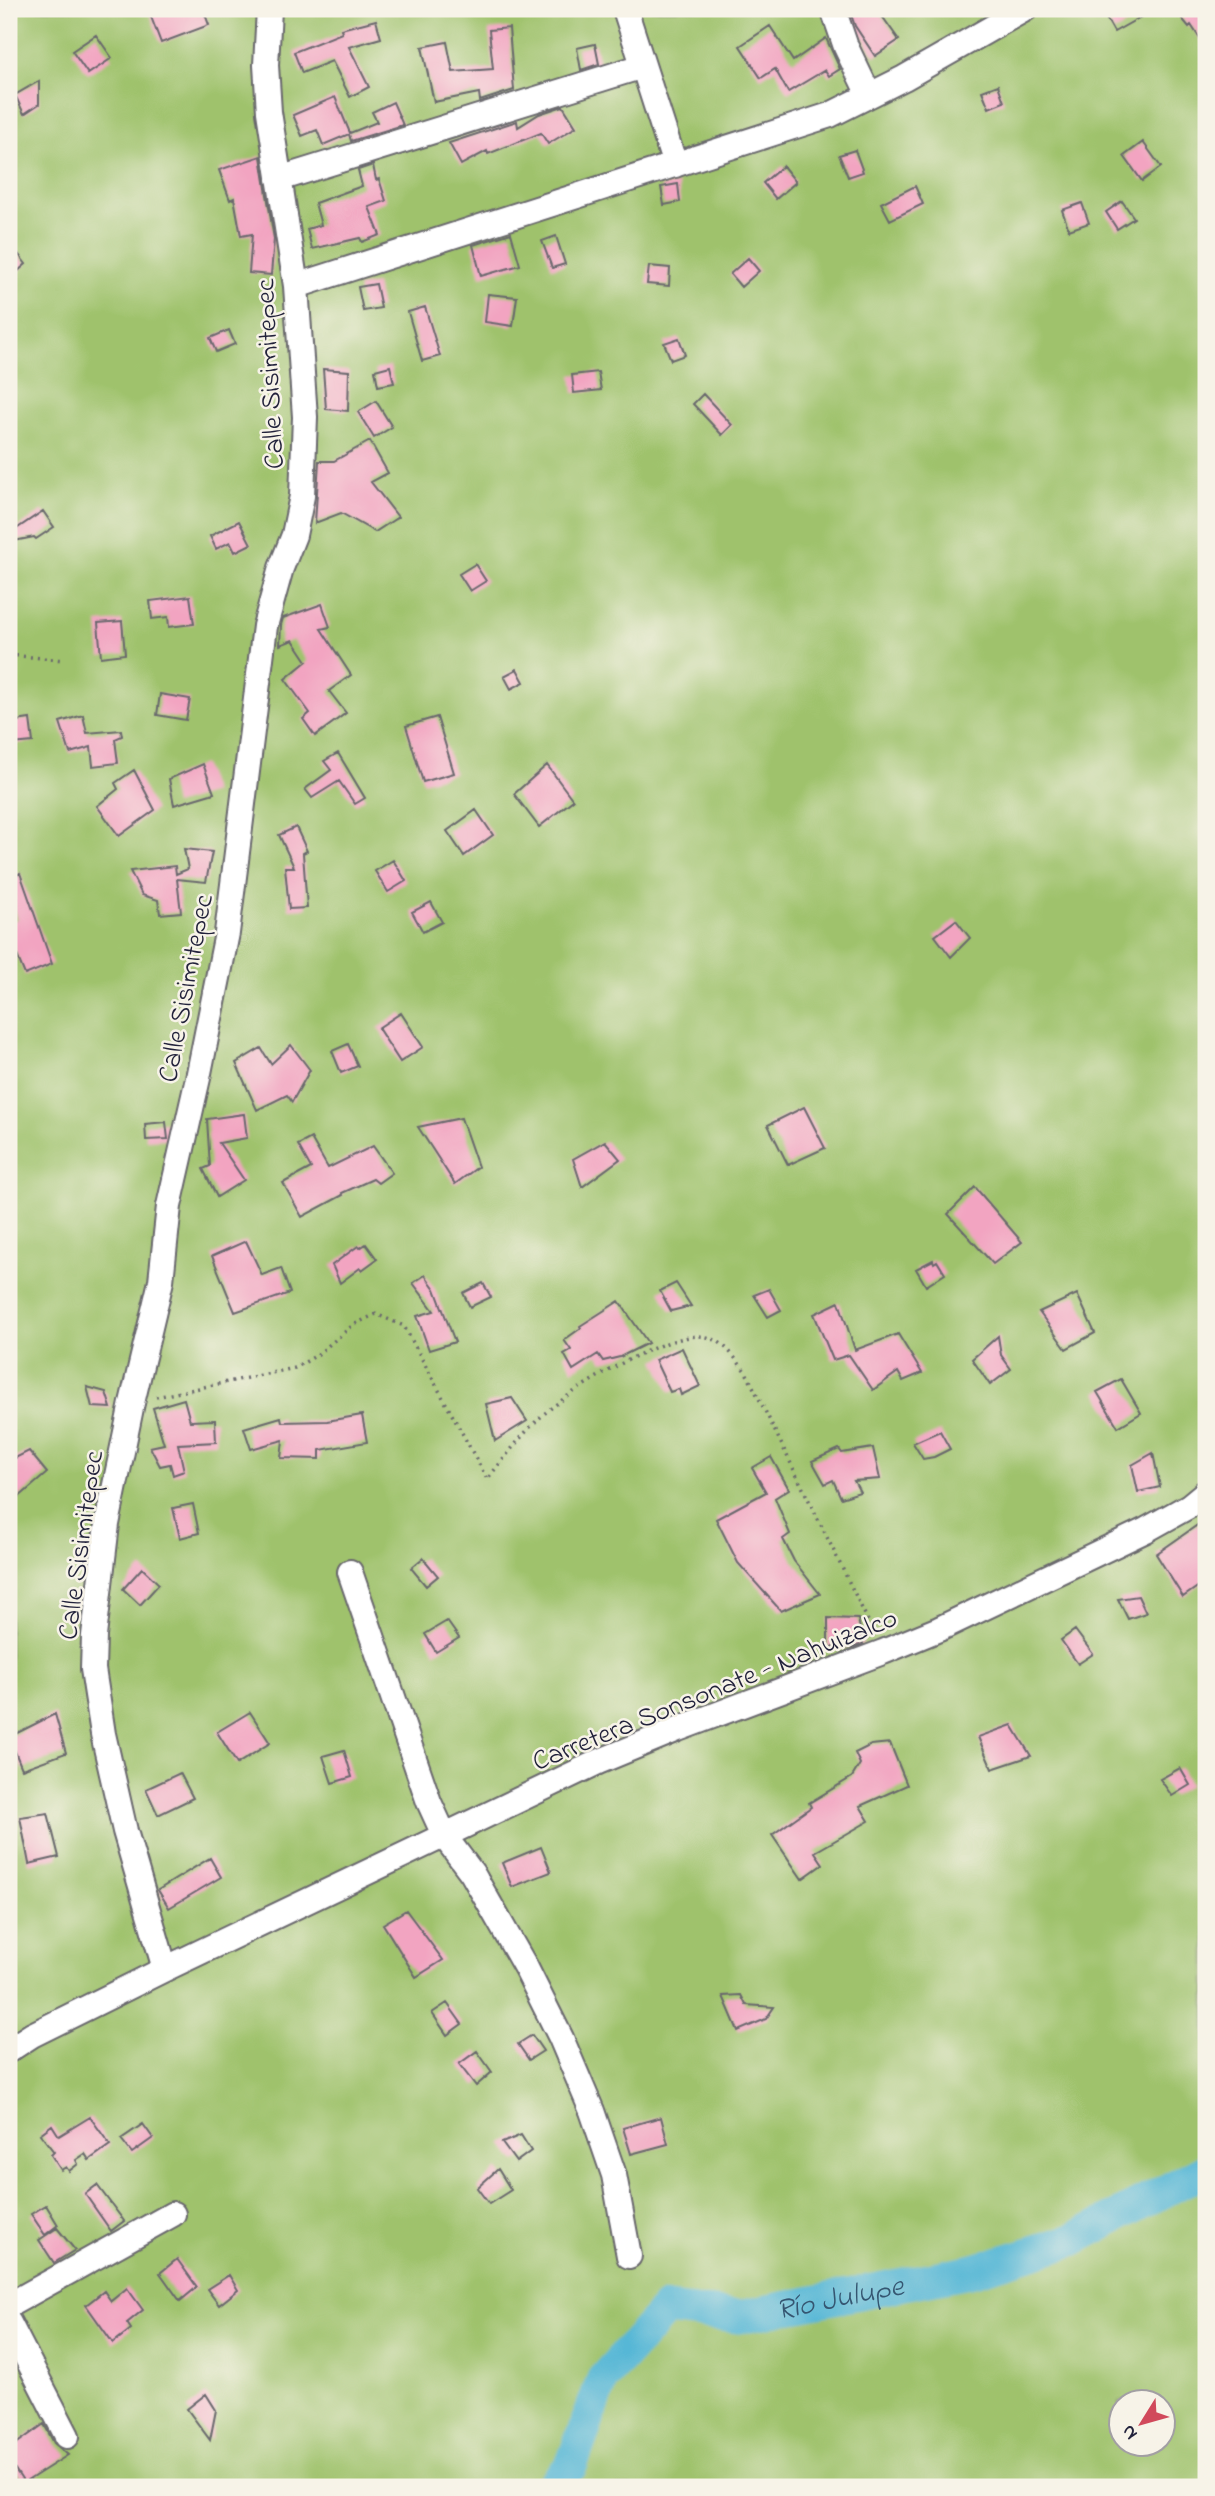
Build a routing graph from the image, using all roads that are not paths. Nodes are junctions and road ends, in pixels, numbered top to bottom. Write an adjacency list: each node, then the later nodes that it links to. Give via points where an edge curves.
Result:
1 (269, 9): 8 (street, Calle Sisimitepec, via 266,65)
2 (625, 9): 5 (street)
3 (833, 9): 6 (street)
4 (1025, 9): 6 (street)
5 (643, 66): 7 (street); 8 (street)
6 (869, 95): 7 (street, via 830,115)
7 (675, 164): 9 (street)
8 (279, 179): 9 (street, Calle Sisimitepec)
9 (296, 286): 13 (street, Calle Sisimitepec, via 305,417 302,496 265,626 227,933 100,1568 94,1636 93,1669 103,1734)
10 (1206, 1492): 12 (street, Carretera Sonsonate - Nahuizalco, via 1189,1506 1096,1555 939,1629 678,1728)
11 (350, 1572): 12 (street, via 404,1733)
12 (445, 1836): 13 (street, Carretera Sonsonate - Nahuizalco); 16 (street, via 472,1874 561,2038 614,2175)
13 (164, 1969): 14 (street, Carretera Sonsonate - Nahuizalco)
14 (9, 2050)
15 (173, 2214): 17 (street)
16 (629, 2256)
17 (9, 2305)
18 (9, 2323): 19 (street)
19 (67, 2435)

